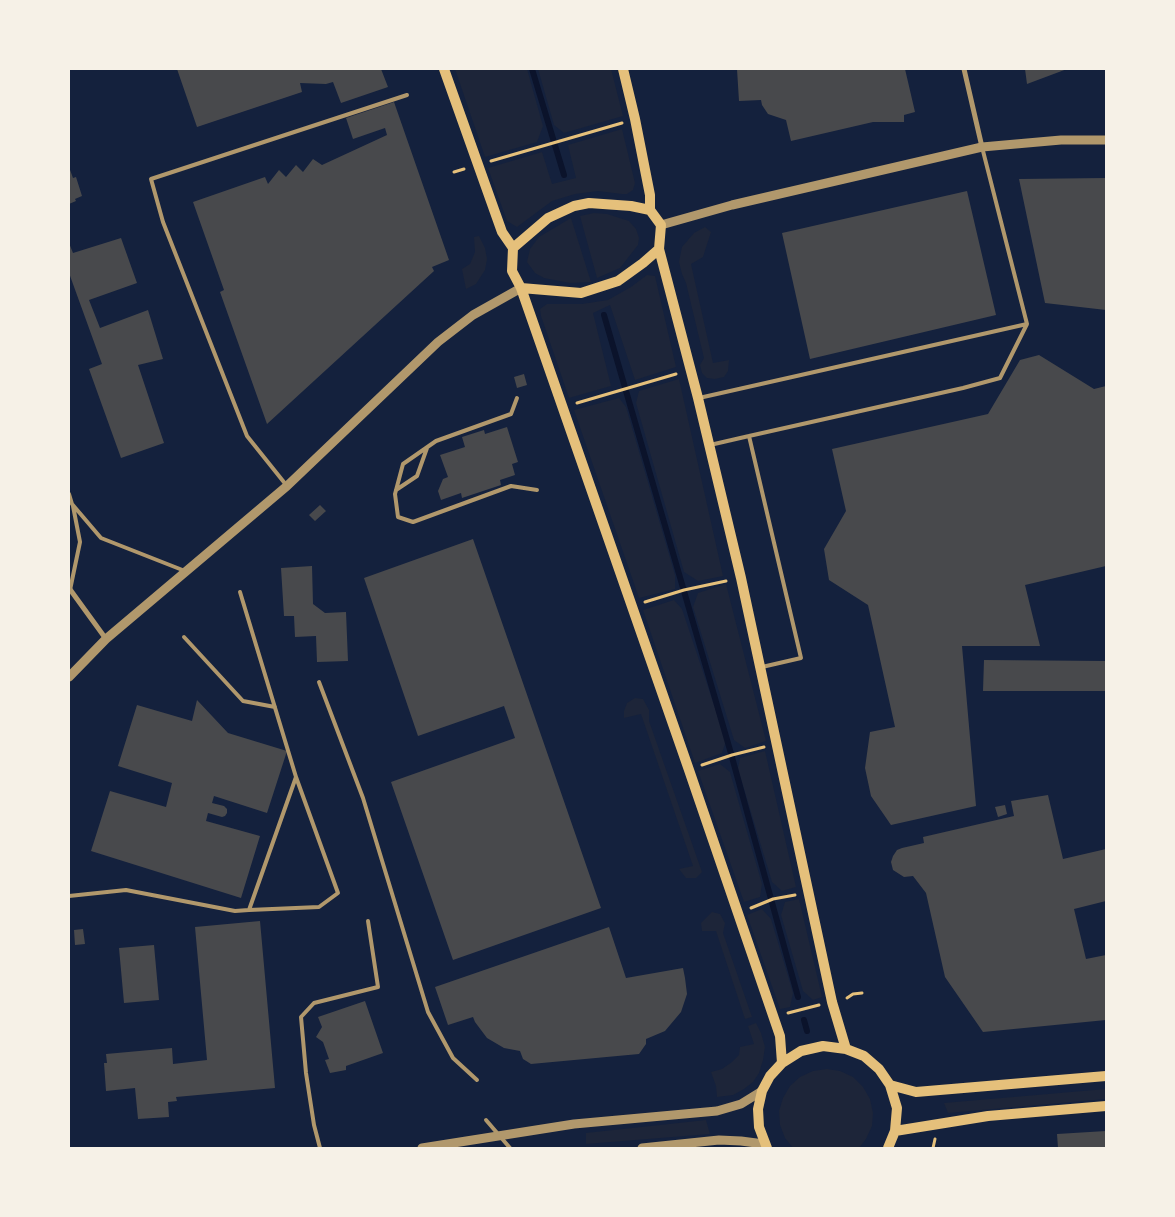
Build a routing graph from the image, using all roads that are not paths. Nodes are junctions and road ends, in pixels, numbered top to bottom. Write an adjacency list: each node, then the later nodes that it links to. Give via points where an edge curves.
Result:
1 (444, 69): 9 (main road, via 502,232)
2 (623, 69): 7 (main road, via 636,119)
3 (964, 69): 6 (street)
4 (407, 95): 18 (lane, via 152,179 163,222 246,436)
5 (1106, 140): 6 (street, via 1061,140)
6 (982, 147): 8 (street); 12 (lane)
7 (650, 210): 8 (main road); 9 (main road, via 589,202 574,206 548,218)
8 (661, 224): 10 (main road)
9 (513, 248): 11 (main road, via 512,271)
10 (659, 249): 11 (main road, via 618,281 581,292); 14 (main road)
11 (521, 288): 18 (street, via 473,315 438,342); 37 (main road, via 774,1018 780,1036)
12 (1027, 324): 14 (lane); 15 (lane, via 1000,378)
13 (517, 398): 17 (lane, via 511,414 436,441)
14 (698, 398): 16 (main road)
15 (749, 436): 16 (lane); 28 (lane, via 801,658)
16 (709, 445): 28 (main road)
17 (427, 448): 19 (lane, via 417,476); 19 (lane, via 403,464)
18 (287, 486): 23 (street)
19 (396, 490): 20 (lane, via 398,517 413,522 511,486)
20 (537, 490)
21 (69, 494): 22 (lane)
22 (72, 504): 23 (lane, via 101,538); 24 (lane, via 80,542)
23 (187, 572): 27 (street)
24 (70, 589): 27 (street)
25 (240, 592): 31 (lane)
26 (184, 637): 31 (lane, via 243,701)
27 (106, 639): 29 (street)
28 (760, 668): 36 (main road, via 832,1002)
29 (69, 677)
30 (319, 682): 39 (lane, via 363,798 428,1012 453,1058)
31 (275, 707): 32 (lane)
32 (296, 777): 34 (lane); 34 (lane, via 338,893 319,907)
33 (69, 896): 34 (lane, via 126,890)
34 (249, 910)
35 (368, 921): 47 (lane, via 378,987 314,1004 301,1017 314,1125)
36 (846, 1048): 37 (main road, via 823,1046 801,1051); 40 (main road, via 864,1056)
37 (782, 1063): 41 (main road)
38 (1106, 1076): 40 (main road, via 916,1092)
39 (478, 1080)
40 (890, 1085): 44 (main road, via 897,1108)
41 (762, 1091): 45 (street, via 741,1104 717,1111 574,1124); 46 (main road, via 758,1109)
42 (1106, 1106): 44 (main road, via 988,1116)
43 (486, 1120): 45 (lane)
44 (895, 1131): 51 (main road)
45 (499, 1136): 48 (street); 49 (lane)
46 (765, 1146): 50 (street, via 741,1140 719,1140)
47 (320, 1148)
48 (422, 1148)
49 (510, 1148)
50 (642, 1148)
51 (888, 1148)

